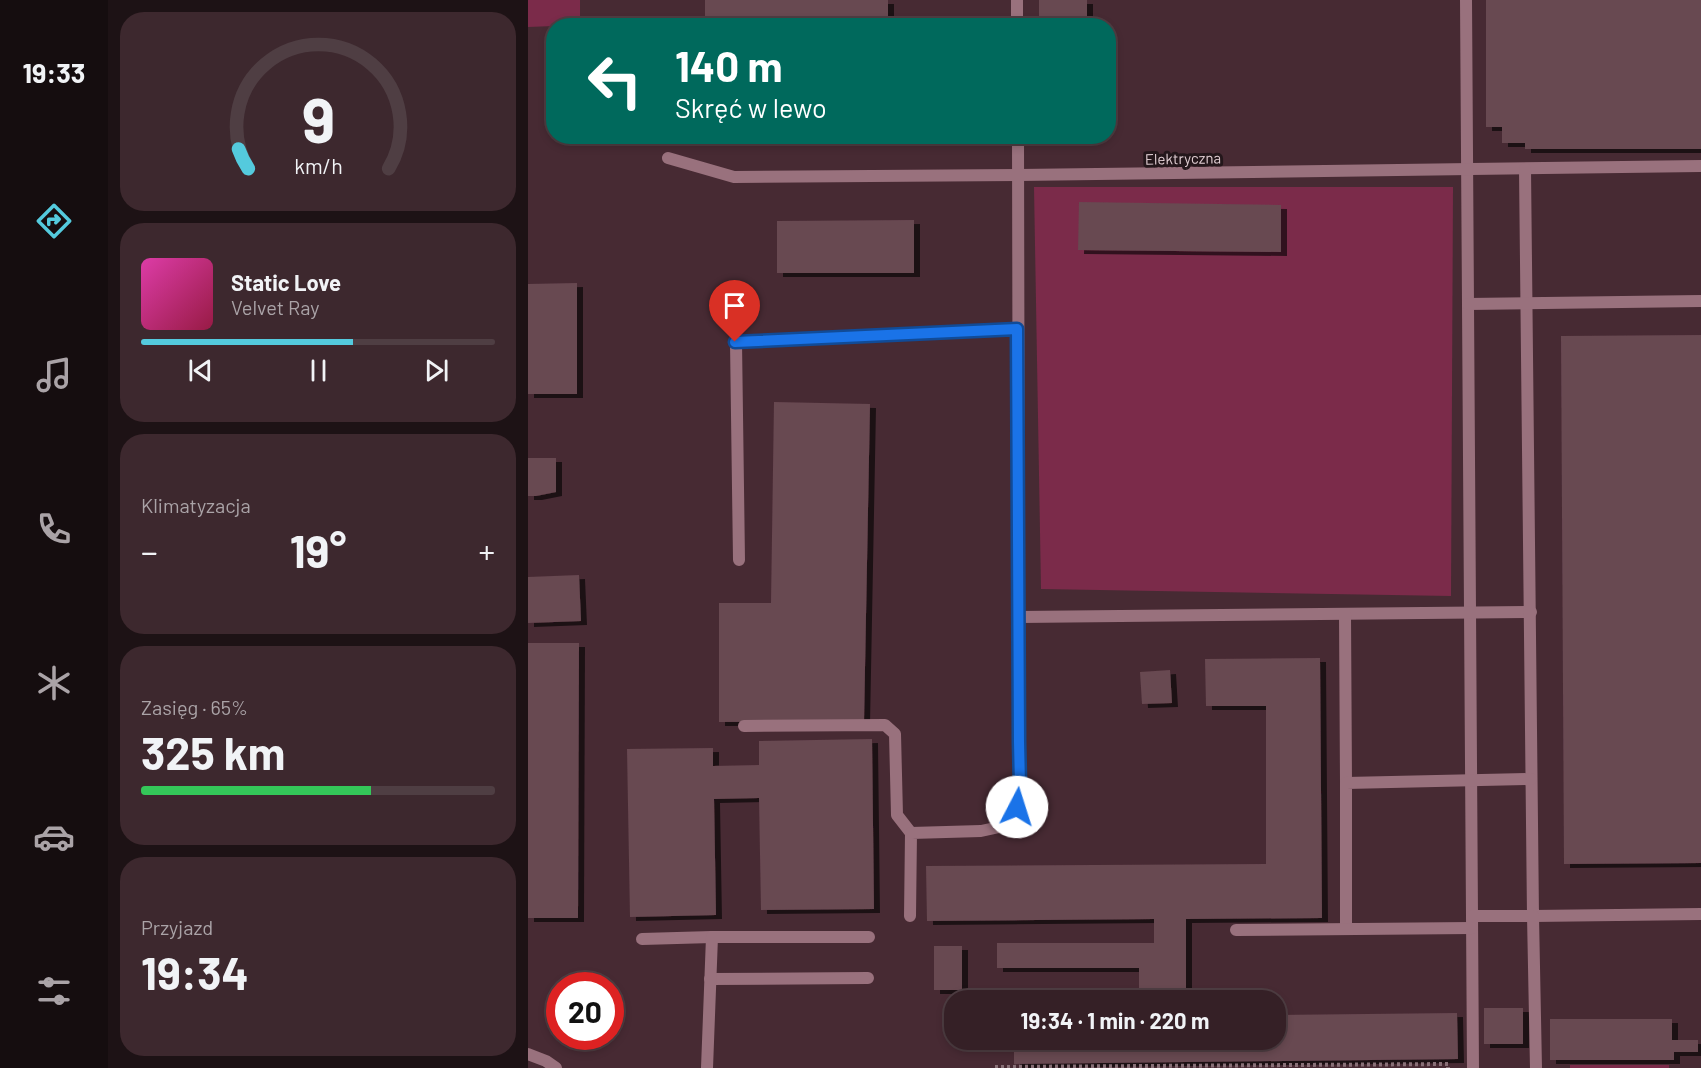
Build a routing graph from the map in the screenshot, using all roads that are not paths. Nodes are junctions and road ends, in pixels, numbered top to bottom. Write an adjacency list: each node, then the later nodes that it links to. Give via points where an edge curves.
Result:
1 (1017, 0): 3 (street)
2 (1467, 0): 7 (street)
3 (1017, 18)
4 (1018, 144): 9 (street)
5 (668, 158): 9 (street, Elektryczna, via 734,177)
6 (1701, 166): 8 (street, Elektryczna)
7 (1467, 169): 8 (street, Elektryczna); 9 (street, Elektryczna); 12 (street)
8 (1525, 169): 11 (street)
9 (1019, 175): 13 (street)
10 (1701, 301): 11 (street)
11 (1527, 303): 12 (street); 15 (street)
12 (1468, 304): 16 (street)
13 (1017, 329): 14 (street, via 735,342); 18 (street)
14 (739, 560)
15 (1531, 612): 16 (street); 21 (street)
16 (1471, 613): 17 (street); 20 (street)
17 (1345, 614): 18 (street); 22 (street)
18 (1019, 617): 23 (street, via 1017,807 1004,826 981,831)
19 (744, 726): 23 (street, via 885,725 895,734 897,815)
20 (1472, 779): 21 (street); 22 (street); 27 (street)
21 (1531, 779): 26 (street)
22 (1346, 783): 28 (street)
23 (911, 833): 25 (street)
24 (1701, 914): 26 (street)
25 (910, 916)
26 (1533, 916): 27 (street); 39 (street)
27 (1472, 922): 28 (street); 38 (street)
28 (1346, 929): 29 (street)
29 (1236, 930)
30 (712, 937): 31 (street); 32 (street); 34 (street)
31 (869, 937)
32 (642, 939)
33 (868, 978): 34 (street)
34 (710, 979): 37 (street)
35 (528, 1054): 36 (street)
36 (556, 1068)
37 (707, 1068)
38 (1473, 1068)
39 (1536, 1068)

